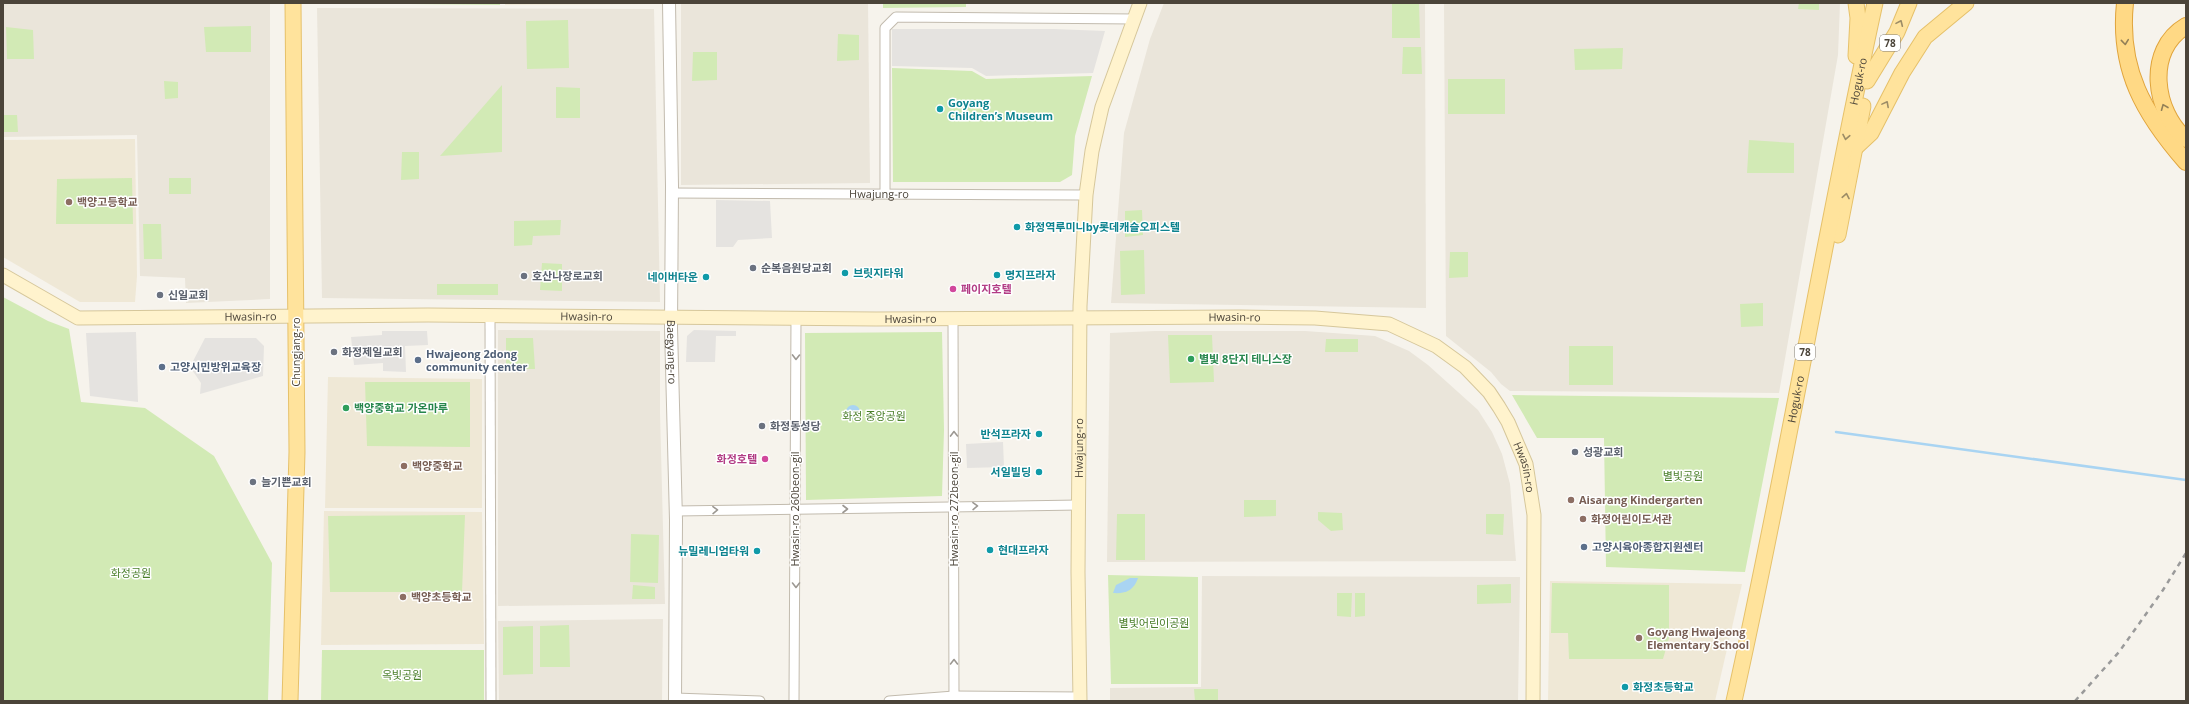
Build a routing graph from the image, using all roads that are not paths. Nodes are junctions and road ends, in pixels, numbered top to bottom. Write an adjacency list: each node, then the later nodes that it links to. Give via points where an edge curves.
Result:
1 (293, 3): 21 (main road, Chungjang-ro)
2 (669, 3): 18 (street, Baegyang-ro)
3 (1140, 3): 10 (main road, Hwajung-ro)
4 (1856, 3): 13 (main road, via 1858,18)
5 (1875, 3): 13 (main road, Hoguk-ro / 78)
6 (1883, 3): 12 (main road, Hoguk-ro)
7 (1909, 3): 12 (main road, Hoguk-ro / 78, one-way to 7, via 1896,32)
8 (1966, 3): 15 (main road, one-way to 8, via 1871,133 1902,73 1925,37)
9 (2125, 3): 16 (highway, one-way to 16, via 2125,44 2131,76 2144,106 2159,130)
10 (1135, 18): 17 (street, via 896,17 884,28); 19 (main road, Hwajung-ro, via 1102,107)
11 (2185, 27): 14 (highway, one-way to 11, via 2167,115 2158,88 2164,52 2172,38)
12 (1867, 81): 15 (main road, Hoguk-ro / 78)
13 (1853, 103): 40 (main road, Hoguk-ro / 78, one-way to 40, via 1762,577)
14 (2186, 139)
15 (1856, 147): 41 (main road, Hoguk-ro / 78, one-way to 15)
16 (2186, 162)
17 (885, 192): 18 (street, Hwajung-ro); 19 (street, Hwajung-ro)
18 (672, 193): 23 (street, Baegyang-ro)
19 (1086, 195): 26 (main road, Hwajung-ro)
20 (3, 275): 21 (main road, Hwasin-ro, via 78,318)
21 (296, 316): 22 (main road, Hwasin-ro); 34 (main road, Chungjang-ro, via 297,452)
22 (490, 316): 23 (main road, Hwasin-ro); 35 (street)
23 (671, 317): 24 (main road, Hwasin-ro); 30 (street, Baegyang-ro)
24 (796, 318): 25 (main road, Hwasin-ro); 29 (street, Hwasin-ro 260beon-gil, one-way to 29)
25 (953, 318): 26 (main road, Hwasin-ro); 28 (street, Hwasin-ro 272beon-gil, one-way to 25)
26 (1080, 318): 27 (main road, Hwajung-ro); 39 (main road, Hwasin-ro, via 1316,318 1389,324 1436,346 1465,367 1489,392 1508,422 1527,470 1534,515)
27 (1079, 505): 28 (street, one-way to 27); 32 (main road, Hwajung-ro)
28 (955, 506): 29 (street, one-way to 28); 31 (street, Hwasin-ro 272beon-gil, one-way to 28)
29 (796, 509): 30 (street, one-way to 29); 37 (street, Hwasin-ro 260beon-gil, one-way to 37)
30 (676, 511): 33 (street, Baegyang-ro)
31 (954, 699): 32 (street); 38 (street)
32 (1080, 699)
33 (675, 700): 36 (street)
34 (290, 701)
35 (491, 701)
36 (760, 701)
37 (794, 701)
38 (889, 701)
39 (1533, 701)
40 (1734, 701)
41 (1744, 701)

